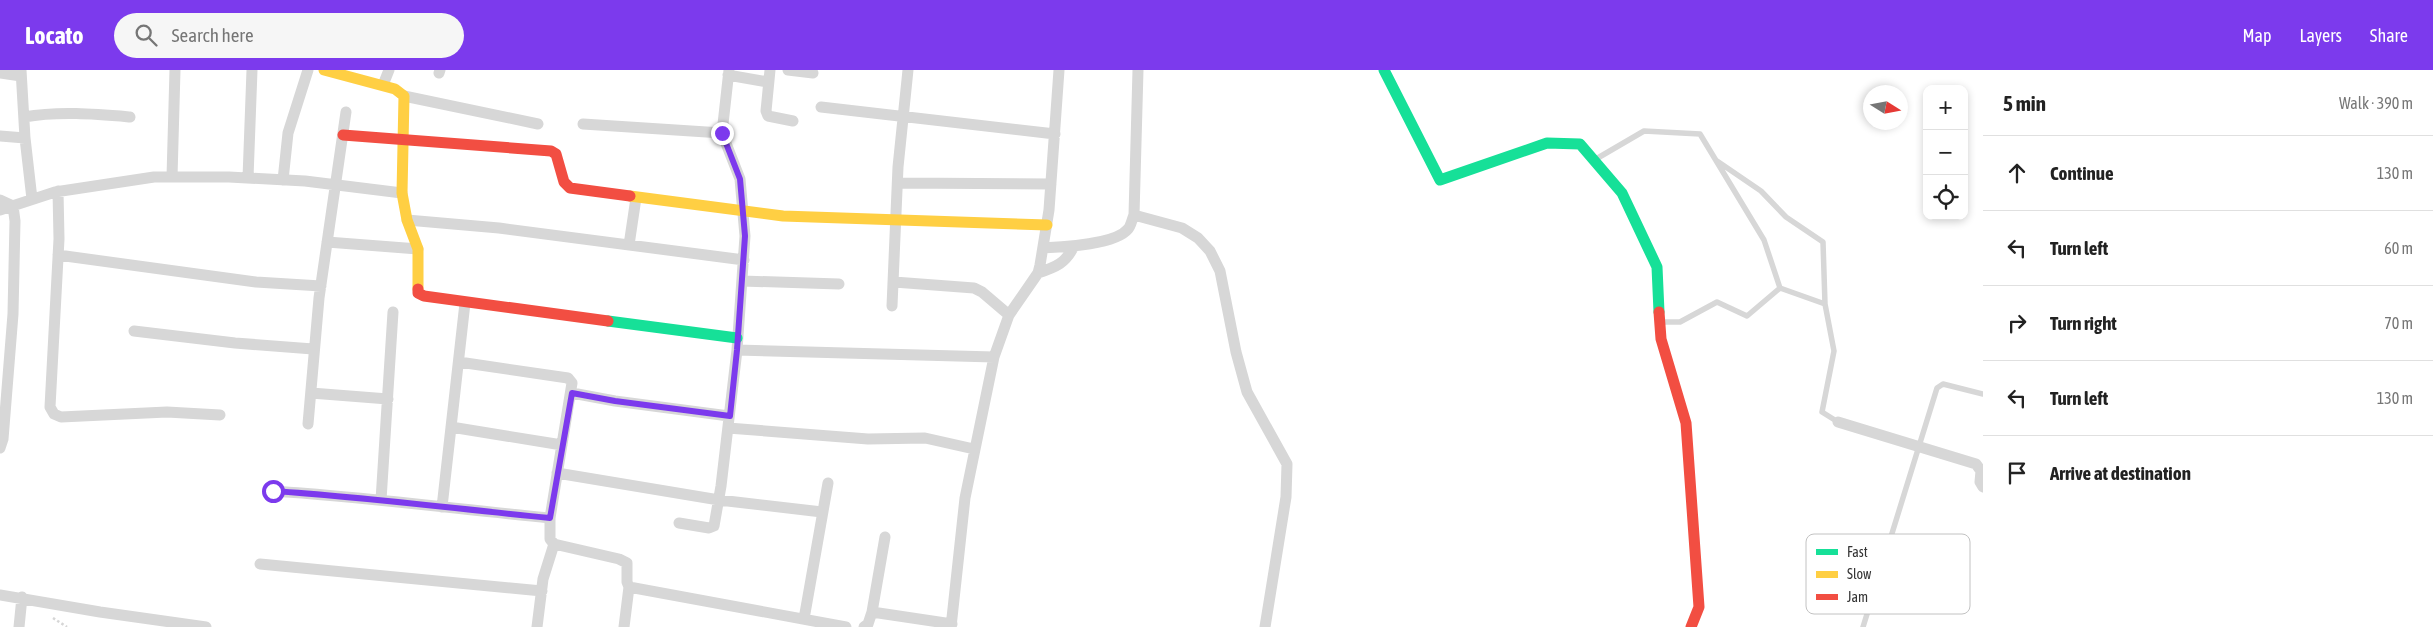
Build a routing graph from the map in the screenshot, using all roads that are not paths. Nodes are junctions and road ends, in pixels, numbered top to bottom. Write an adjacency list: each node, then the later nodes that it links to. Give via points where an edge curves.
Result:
1 (175, 70): 34 (street)
2 (252, 70): 35 (street)
3 (308, 70): 36 (street, via 288,133)
4 (324, 70): 16 (street)
5 (389, 70): 16 (street)
6 (788, 70): 14 (street)
7 (908, 70): 22 (street)
8 (1058, 70): 27 (street)
9 (1138, 70): 48 (street)
10 (1384, 70): 32 (street, via 1440,180 1547,144 1580,144)
11 (0, 73): 12 (street)
12 (21, 73): 20 (street)
13 (728, 73): 15 (street); 26 (street)
14 (813, 73)
15 (769, 76): 23 (street, via 768,116)
16 (383, 85): 17 (street)
17 (404, 96): 24 (street); 31 (street)
18 (821, 107): 22 (street)
19 (346, 112): 28 (street)
20 (24, 116): 21 (street, via 79,113); 30 (street)
21 (130, 117)
22 (902, 117): 27 (street); 37 (street)
23 (793, 121)
24 (538, 124)
25 (583, 124): 26 (street)
26 (722, 133): 47 (street, via 740,179)
27 (1055, 134): 39 (street)
28 (343, 135): 31 (street); 38 (street)
29 (0, 136): 30 (street)
30 (26, 138): 43 (street)
31 (404, 140): 41 (street); 42 (street, via 551,151 556,154 564,182 570,188)
32 (1594, 160): 33 (lane, via 1644,131 1700,134); 70 (street, via 1622,193 1657,268)
33 (1715, 160): 64 (lane, via 1764,240); 66 (lane, via 1761,191 1786,216 1823,242)
34 (172, 177): 35 (street); 40 (street)
35 (248, 178): 36 (street)
36 (283, 180): 38 (street)
37 (898, 183): 39 (street); 50 (street)
38 (335, 184): 41 (street); 52 (street)
39 (1051, 184): 51 (street)
40 (58, 191): 43 (street); 57 (street)
41 (402, 192): 49 (street)
42 (636, 198): 47 (street); 53 (street)
43 (32, 199): 45 (street)
44 (0, 200): 45 (street)
45 (13, 206): 46 (street); 89 (street, via 13,314 4,439)
46 (0, 210)
47 (744, 212): 50 (street); 58 (street)
48 (1134, 215): 54 (street, via 1129,228 1122,234); 119 (street, via 1182,228 1210,251 1220,271 1247,392 1287,464 1286,497)
49 (407, 220): 53 (street); 56 (street)
50 (896, 221): 51 (street); 61 (street)
51 (1047, 225): 55 (street)
52 (327, 242): 56 (street); 63 (street)
53 (629, 245): 58 (street)
54 (1074, 246): 55 (street); 59 (street, via 1062,264)
55 (1043, 248): 59 (street)
56 (418, 249): 65 (street, via 418,293)
57 (58, 255): 63 (street, via 256,282); 81 (street, via 50,406 54,414 61,417 158,412)
58 (744, 260): 60 (street)
59 (1038, 273): 69 (street)
60 (742, 282): 62 (street); 72 (street)
61 (894, 282): 67 (street); 69 (street, via 974,288)
62 (839, 284)
63 (321, 286): 73 (street)
64 (1780, 288): 66 (lane); 70 (lane, via 1747,316 1718,302 1680,322)
65 (465, 303): 72 (street); 76 (street)
66 (1825, 304): 83 (lane, via 1834,351 1822,412)
67 (892, 306)
68 (393, 312): 80 (street)
69 (1009, 315): 75 (street)
70 (1660, 322): 120 (street, via 1661,339 1686,423 1699,607)
71 (134, 332): 73 (street)
72 (738, 338): 74 (street)
73 (313, 349): 77 (street)
74 (737, 350): 75 (street); 82 (street)
75 (994, 357): 90 (street)
76 (459, 362): 78 (street, via 568,378 572,382); 85 (street)
77 (311, 393): 80 (street); 84 (street)
78 (572, 393): 82 (street); 87 (street)
79 (1983, 394): 88 (lane, via 1949,384 1938,388)
80 (388, 399): 95 (street)
81 (220, 415)
82 (730, 416): 86 (street)
83 (1838, 422): 88 (street)
84 (308, 424)
85 (451, 427): 87 (street); 97 (street)
86 (728, 428): 90 (street, via 868,439 925,438); 96 (street)
87 (562, 445): 91 (street)
88 (1919, 446): 93 (street, via 1976,464 1982,471 1980,482); 101 (lane)
89 (0, 448)
90 (974, 449): 112 (street, via 965,498)
91 (557, 473): 96 (street); 99 (street)
92 (828, 482): 98 (street)
93 (1983, 487)
94 (273, 491): 95 (street)
95 (380, 500): 97 (street)
96 (719, 500): 98 (street); 100 (street, via 714,526)
97 (442, 508): 99 (street)
98 (822, 512): 111 (street)
99 (550, 518): 103 (street, via 550,539)
100 (679, 523)
101 (1892, 534)
102 (885, 537): 109 (street)
103 (554, 544): 105 (street, via 627,563); 106 (street)
104 (260, 564): 106 (street)
105 (629, 588): 111 (street); 116 (street)
106 (542, 591): 115 (street)
107 (0, 595): 108 (street)
108 (22, 598): 113 (street); 114 (street)
109 (872, 612): 112 (street); 118 (street)
110 (1867, 614): 121 (lane)
111 (804, 620): 117 (street)
112 (951, 626)
113 (19, 627)
114 (206, 627)
115 (537, 627)
116 (624, 627)
117 (846, 627)
118 (864, 627)
119 (1266, 627)
120 (1692, 627)
121 (1863, 627)

